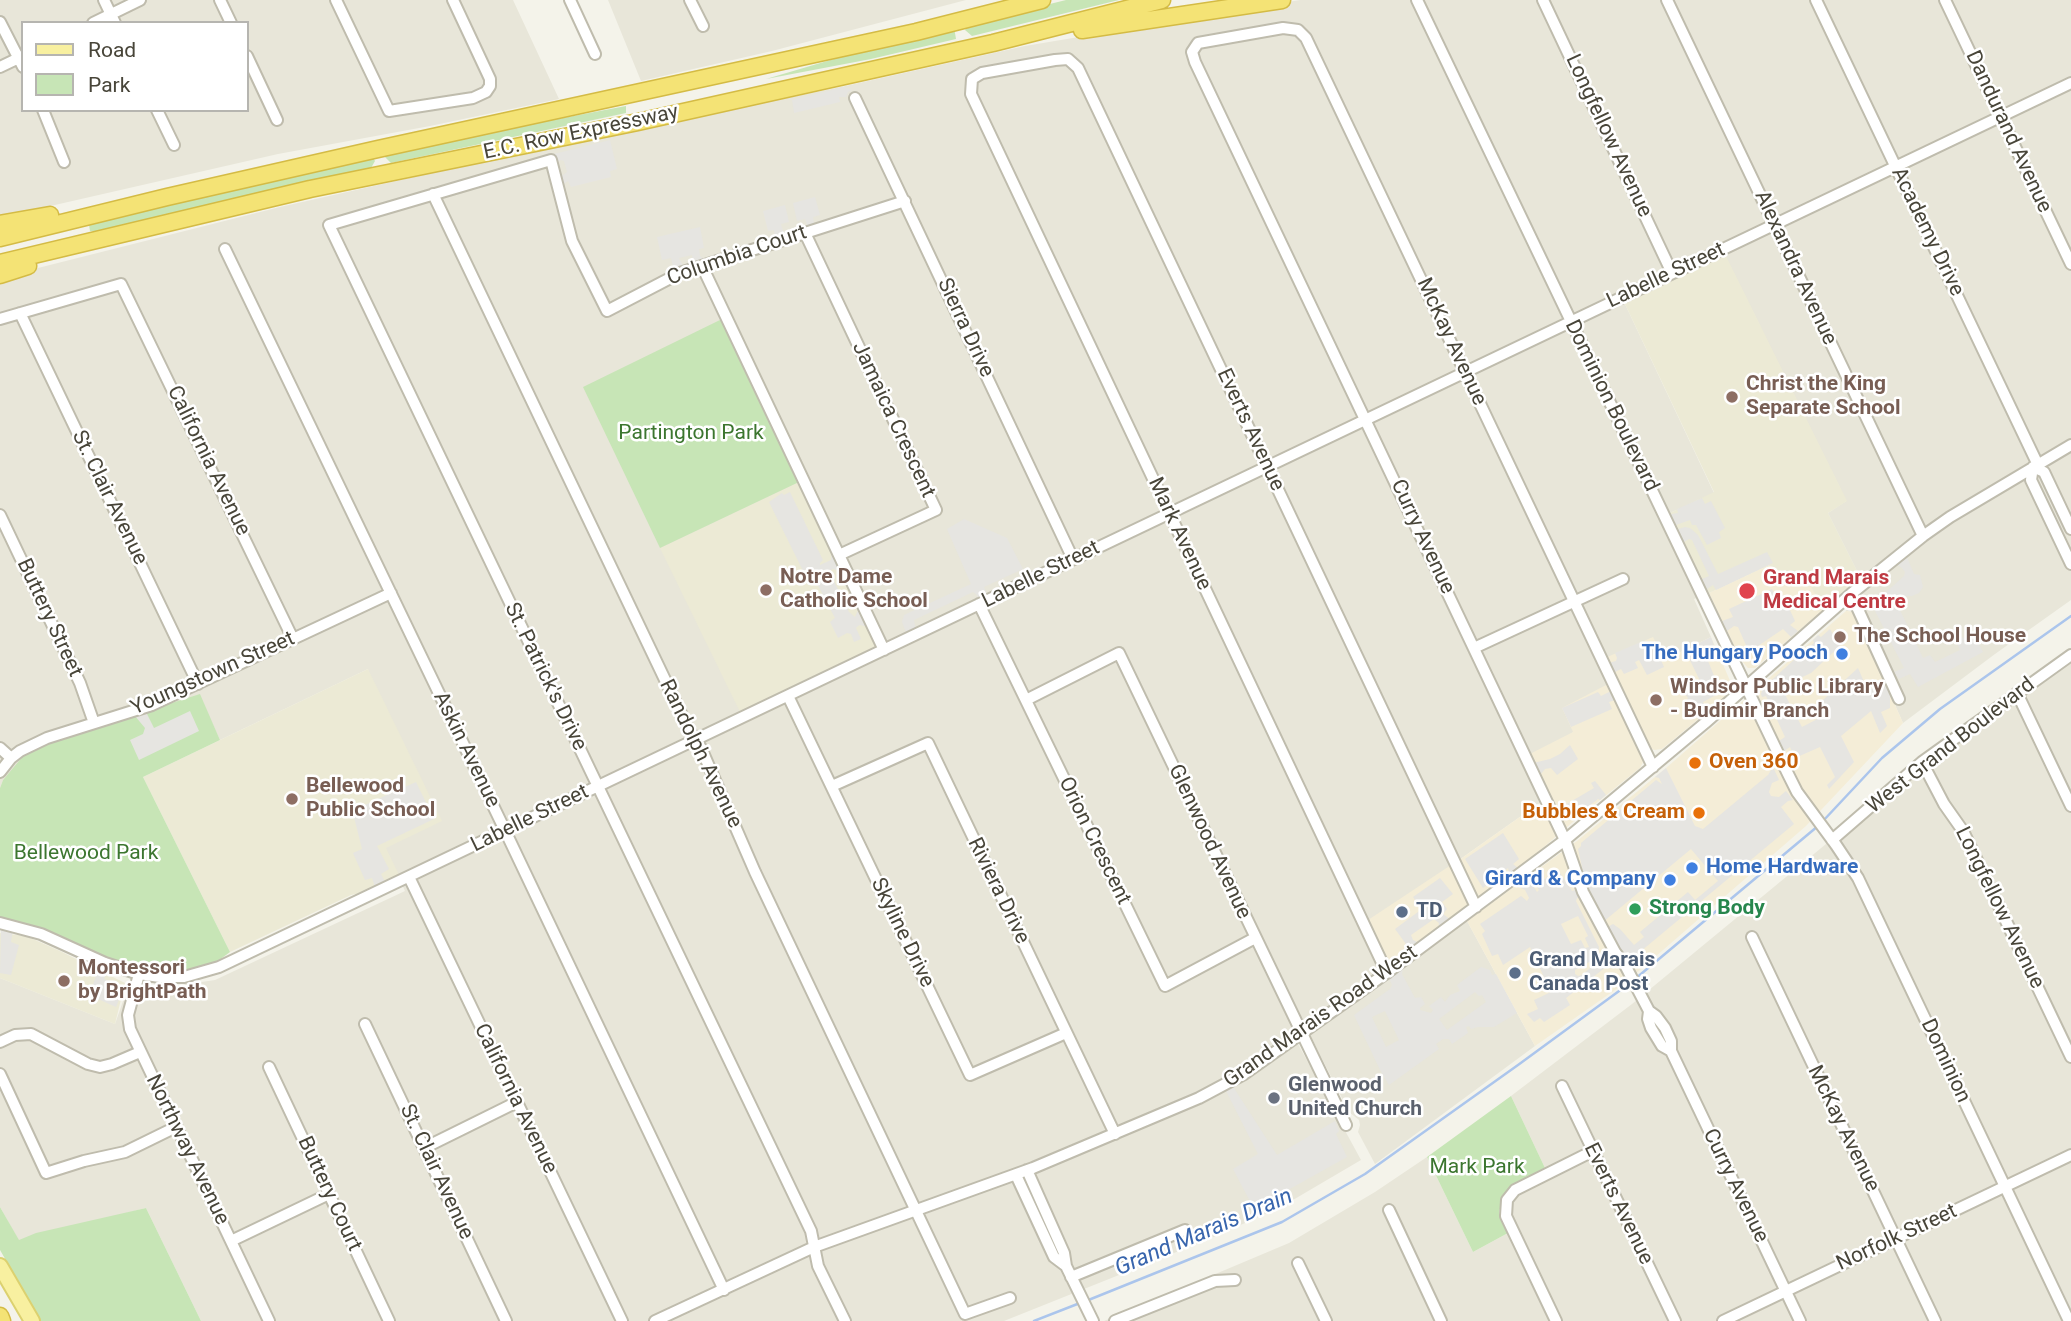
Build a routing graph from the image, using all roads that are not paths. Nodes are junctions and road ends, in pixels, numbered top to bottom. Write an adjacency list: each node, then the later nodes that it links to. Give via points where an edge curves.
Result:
1 (104, 0): 17 (street)
2 (140, 0): 17 (street)
3 (220, 0): 18 (street)
4 (336, 0): 5 (street, via 389,111 473,98 490,86)
5 (453, 0)
6 (570, 0): 23 (street)
7 (690, 0): 20 (street)
8 (1006, 0): 21 (highway)
9 (1042, 0): 21 (highway, E.C. Row Expressway)
10 (1162, 0): 22 (highway, E.C. Row Expressway)
11 (1282, 0): 22 (highway)
12 (1417, 0): 54 (street, Dominion Boulevard)
13 (1543, 0): 50 (street, Longfellow Avenue)
14 (1667, 0): 42 (street, Alexandra Avenue)
15 (1816, 0): 37 (street, Academy Drive)
16 (1945, 0): 33 (street, Dandurand Avenue)
17 (113, 18)
18 (230, 21)
19 (0, 22): 25 (street)
20 (703, 26)
21 (916, 32): 39 (highway, E.C. Row Expressway)
22 (993, 43): 43 (highway, E.C. Row Expressway)
23 (595, 54)
24 (248, 58): 34 (street)
25 (21, 61): 27 (street)
26 (1195, 62): 55 (street, McKay Avenue, via 1192,52 1198,43 1283,28 1298,30 1306,38); 56 (street, Curry Avenue)
27 (0, 67)
28 (2071, 83): 33 (street, Labelle Street)
29 (971, 94): 58 (street, Everts Avenue, via 972,79 982,73 1068,59 1078,68); 60 (street, Mark Avenue)
30 (855, 98): 40 (street, Sierra Drive)
31 (44, 112): 36 (street)
32 (158, 112): 35 (street)
33 (2001, 117): 37 (street, Labelle Street); 48 (street, Dandurand Avenue)
34 (277, 120)
35 (174, 145)
36 (64, 162)
37 (1895, 167): 42 (street, Labelle Street); 59 (street, Academy Drive)
38 (433, 194): 49 (street, Columbia Court, via 551,159 572,241 607,311 665,279); 83 (street, Randolph Avenue); 90 (street, St. Patrick's Drive, via 329,225)
39 (167, 197): 41 (highway); 45 (highway, E.C. Row Expressway)
40 (905, 201): 44 (street, Columbia Court); 65 (street, Sierra Drive)
41 (0, 224)
42 (1774, 224): 50 (street, Labelle Street); 63 (street, Alexandra Avenue)
43 (141, 228): 47 (highway, E.C. Row Expressway); 51 (highway)
44 (805, 233): 49 (street, Columbia Court); 64 (street, Jamaica Crescent, via 936,510)
45 (0, 238)
46 (225, 249): 68 (street, Askin Avenue)
47 (0, 263)
48 (2071, 264)
49 (702, 265): 64 (street)
50 (1672, 273): 54 (street, Labelle Street)
51 (0, 275)
52 (20, 313): 53 (street); 72 (street, California Avenue, via 121,284); 76 (street, St. Clair Avenue)
53 (0, 318)
54 (1570, 321): 55 (street, Labelle Street); 77 (street, Dominion Boulevard)
55 (1465, 372): 56 (street, Labelle Street); 70 (street, McKay Avenue)
56 (1366, 419): 58 (street, Labelle Street); 73 (street, Curry Avenue)
57 (2071, 445): 59 (street, Grand Marais Road West)
58 (1267, 466): 60 (street, Labelle Street); 97 (street, Everts Avenue)
59 (2036, 466): 62 (street, Academy Drive, via 2044,472); 63 (street, Grand Marais Road West); 66 (street, Academy Drive, via 2031,480)
60 (1169, 513): 65 (street, Labelle Street); 101 (street, Mark Avenue)
61 (0, 515): 82 (street, Buttery Street, via 80,683)
62 (2071, 529)
63 (1923, 536): 69 (street, Grand Marais Road West)
64 (839, 555): 74 (street)
65 (1073, 559): 71 (street, Labelle Street)
66 (2071, 565)
67 (1623, 579): 70 (street)
68 (391, 593): 72 (street, Youngstown Street); 93 (street, Askin Avenue)
69 (1851, 594): 77 (street, Grand Marais Road West); 80 (street)
70 (1574, 602): 73 (street); 87 (street, McKay Avenue)
71 (979, 604): 74 (street, Labelle Street); 81 (street, Orion Crescent)
72 (293, 639): 76 (street, Youngstown Street)
73 (1474, 648): 94 (street, Curry Avenue)
74 (884, 650): 79 (street, Labelle Street)
75 (2071, 654): 78 (street, West Grand Boulevard)
76 (198, 684): 82 (street, Youngstown Street, via 152,705)
77 (1745, 686): 87 (street, Grand Marais Road West); 92 (street, Dominion Boulevard)
78 (2017, 693): 86 (street, West Grand Boulevard); 91 (street)
79 (788, 696): 83 (street, Labelle Street); 89 (street, Skyline Drive)
80 (1899, 699)
81 (1026, 700): 100 (street, Glenwood Avenue, via 1119,653); 100 (street, Orion Crescent, via 1165,986)
82 (94, 723): 85 (street, Youngstown Street, via 47,738)
83 (696, 740): 90 (street, Labelle Street); 122 (street, Randolph Avenue)
84 (0, 748): 85 (street)
85 (11, 758): 88 (street, Youngstown Street)
86 (1922, 762): 95 (street, West Grand Boulevard); 108 (street, Longfellow Avenue, via 1963,831)
87 (1653, 767): 94 (street, Grand Marais Road West)
88 (0, 772)
89 (832, 786): 104 (street, Skyline Drive, via 970,1075); 104 (street, Riviera Drive, via 928,743)
90 (598, 787): 93 (street, Labelle Street); 127 (street, St. Patrick's Drive, via 811,1231)
91 (2071, 806)
92 (1809, 809): 95 (street, Dominion)
93 (506, 831): 96 (street, Labelle Street); 132 (street, Askin Avenue)
94 (1565, 840): 97 (street, Grand Marais Road West); 133 (street, Curry Avenue, via 1583,892 1646,1006 1665,1028 1671,1051)
95 (1832, 840): 120 (street, Dominion, via 1858,878)
96 (409, 877): 102 (street, Labelle Street, via 219,967 184,976); 112 (street, California Avenue)
97 (1476, 907): 101 (street, Grand Marais Road West)
98 (0, 923): 102 (street, Labelle Street, via 41,934)
99 (1752, 937): 125 (street, McKay Avenue)
100 (1255, 938): 105 (street, Glenwood Avenue)
101 (1387, 973): 105 (street, Grand Marais Road West)
102 (139, 974): 107 (street, Northway Avenue, via 128,1015)
103 (365, 1024): 116 (street, St. Clair Avenue)
104 (1066, 1034): 115 (street, Riviera Drive)
105 (1301, 1034): 113 (street, Glenwood Avenue); 115 (street, Grand Marais Road West, via 1199,1098)
106 (0, 1042): 107 (street, via 31,1034 100,1067)
107 (140, 1052): 114 (street, Northway Avenue)
108 (2071, 1057)
109 (269, 1067): 121 (street, Buttery Court)
110 (0, 1074): 114 (street, via 46,1173 125,1152)
111 (1562, 1086): 117 (street, Everts Avenue)
112 (517, 1102): 116 (street); 141 (street, California Avenue)
113 (1346, 1125)
114 (176, 1127): 126 (street, Northway Avenue)
115 (1115, 1134): 119 (street, Grand Marais Road West)
116 (424, 1148): 140 (street, St. Clair Avenue)
117 (1593, 1151): 148 (street, via 1515,1190 1507,1200 1506,1216); 149 (street, Everts Avenue)
118 (2071, 1155): 120 (street, Norfolk Street)
119 (1022, 1172): 122 (street, Grand Marais Road West); 131 (street, via 1054,1256 1066,1266)
120 (2005, 1187): 125 (street, Norfolk Street); 153 (street, Dominion)
121 (328, 1194): 126 (street); 139 (street, Buttery Court)
122 (917, 1209): 127 (street, Grand Marais Road West); 134 (street, Randolph Avenue, via 965,1314)
123 (1388, 1210): 147 (street)
124 (1185, 1230): 131 (street)
125 (1896, 1239): 133 (street, Norfolk Street); 152 (street, McKay Avenue)
126 (231, 1241): 138 (street, Northway Avenue)
127 (814, 1247): 132 (street, Grand Marais Road West); 143 (street, St. Patrick's Drive, via 818,1266)
128 (1298, 1263): 146 (street)
129 (0, 1266): 137 (main road)
130 (1235, 1280): 145 (street, via 1215,1281)
131 (1073, 1281): 144 (street)
132 (724, 1290): 142 (street, Grand Marais Road West)
133 (1785, 1291): 150 (street, Norfolk Street); 151 (street, Curry Avenue)
134 (1010, 1298)
135 (0, 1316): 136 (highway)
136 (2, 1321)
137 (32, 1321)
138 (269, 1321)
139 (388, 1321)
140 (506, 1321)
141 (622, 1321)
142 (655, 1321)
143 (845, 1321)
144 (1093, 1321)
145 (1115, 1321)
146 (1326, 1321)
147 (1441, 1321)
148 (1556, 1321)
149 (1675, 1321)
150 (1723, 1321)
151 (1800, 1321)
152 (1935, 1321)
153 (2069, 1321)

